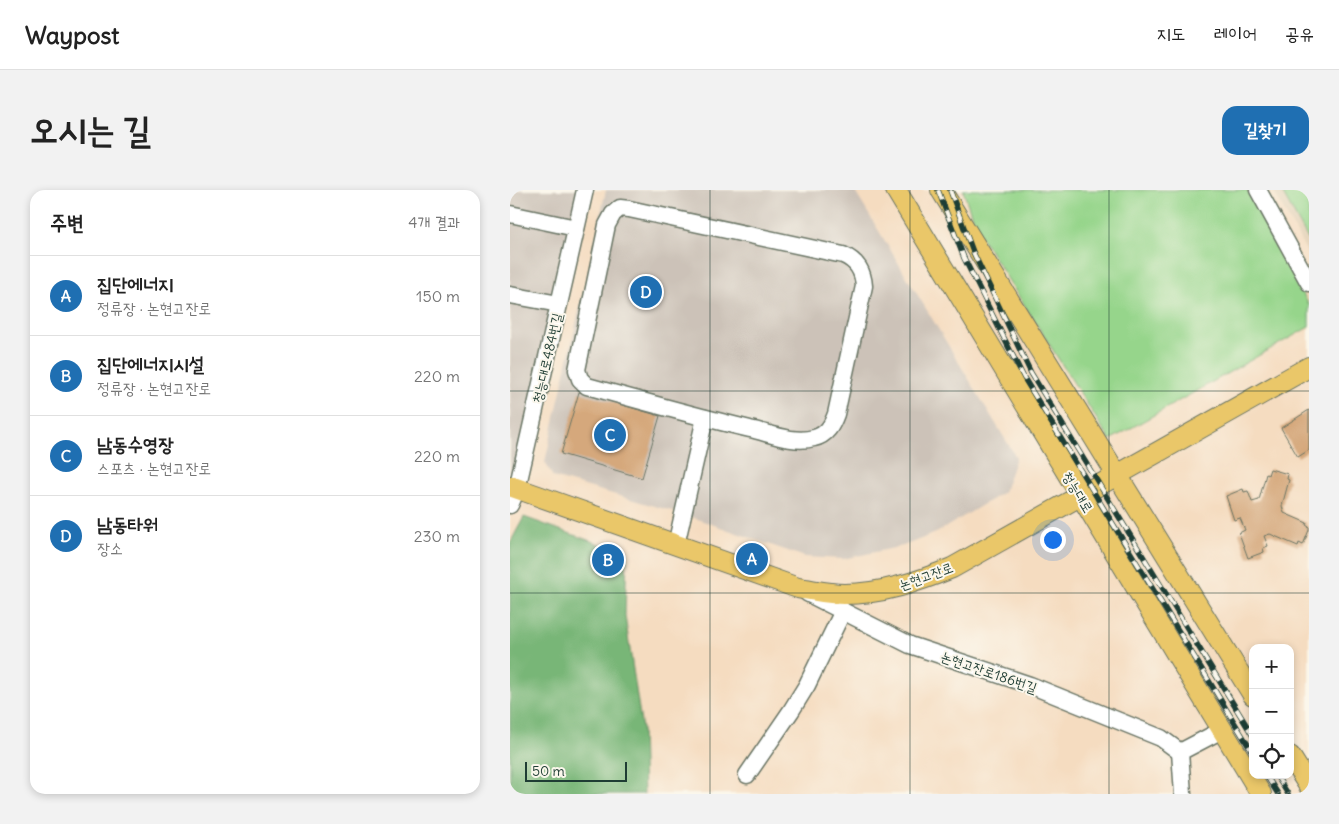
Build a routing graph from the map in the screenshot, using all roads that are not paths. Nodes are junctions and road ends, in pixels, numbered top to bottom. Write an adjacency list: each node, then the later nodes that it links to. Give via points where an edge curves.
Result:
1 (585, 190): 6 (street, 청능대로484번길)
2 (896, 190): 14 (main road, 청능대로)
3 (941, 190): 12 (main road)
4 (1258, 190): 7 (street)
5 (510, 214): 6 (street)
6 (576, 228): 9 (street, 청능대로484번길)
7 (1309, 283)
8 (510, 295): 9 (street)
9 (559, 304): 13 (street, 청능대로484번길)
10 (1309, 367): 12 (main road, 논현고잔로)
11 (705, 418): 11 (street, via 788,438 814,438 824,433 836,414 864,286 863,276 856,263 843,255 620,208 608,225 577,370 580,379 587,386); 15 (street)
12 (1118, 475): 14 (main road, 논현고잔로); 18 (main road)
13 (512, 493): 15 (main road, 논현고잔로)
14 (1080, 496): 16 (main road, 논현고잔로, via 952,568 915,583 843,594); 19 (main road, 청능대로)
15 (676, 545): 16 (main road, 논현고잔로)
16 (798, 588): 17 (street, 논현고잔로186번길)
17 (843, 611): 20 (street, 논현고잔로186번길, via 910,645 1030,685 1161,738); 22 (street, via 807,685)
18 (1250, 689)
19 (1222, 730): 20 (street); 25 (main road, 청능대로)
20 (1180, 752): 24 (street)
21 (1294, 762): 23 (main road)
22 (747, 774)
23 (1309, 786)
24 (1183, 794)
25 (1261, 794)

